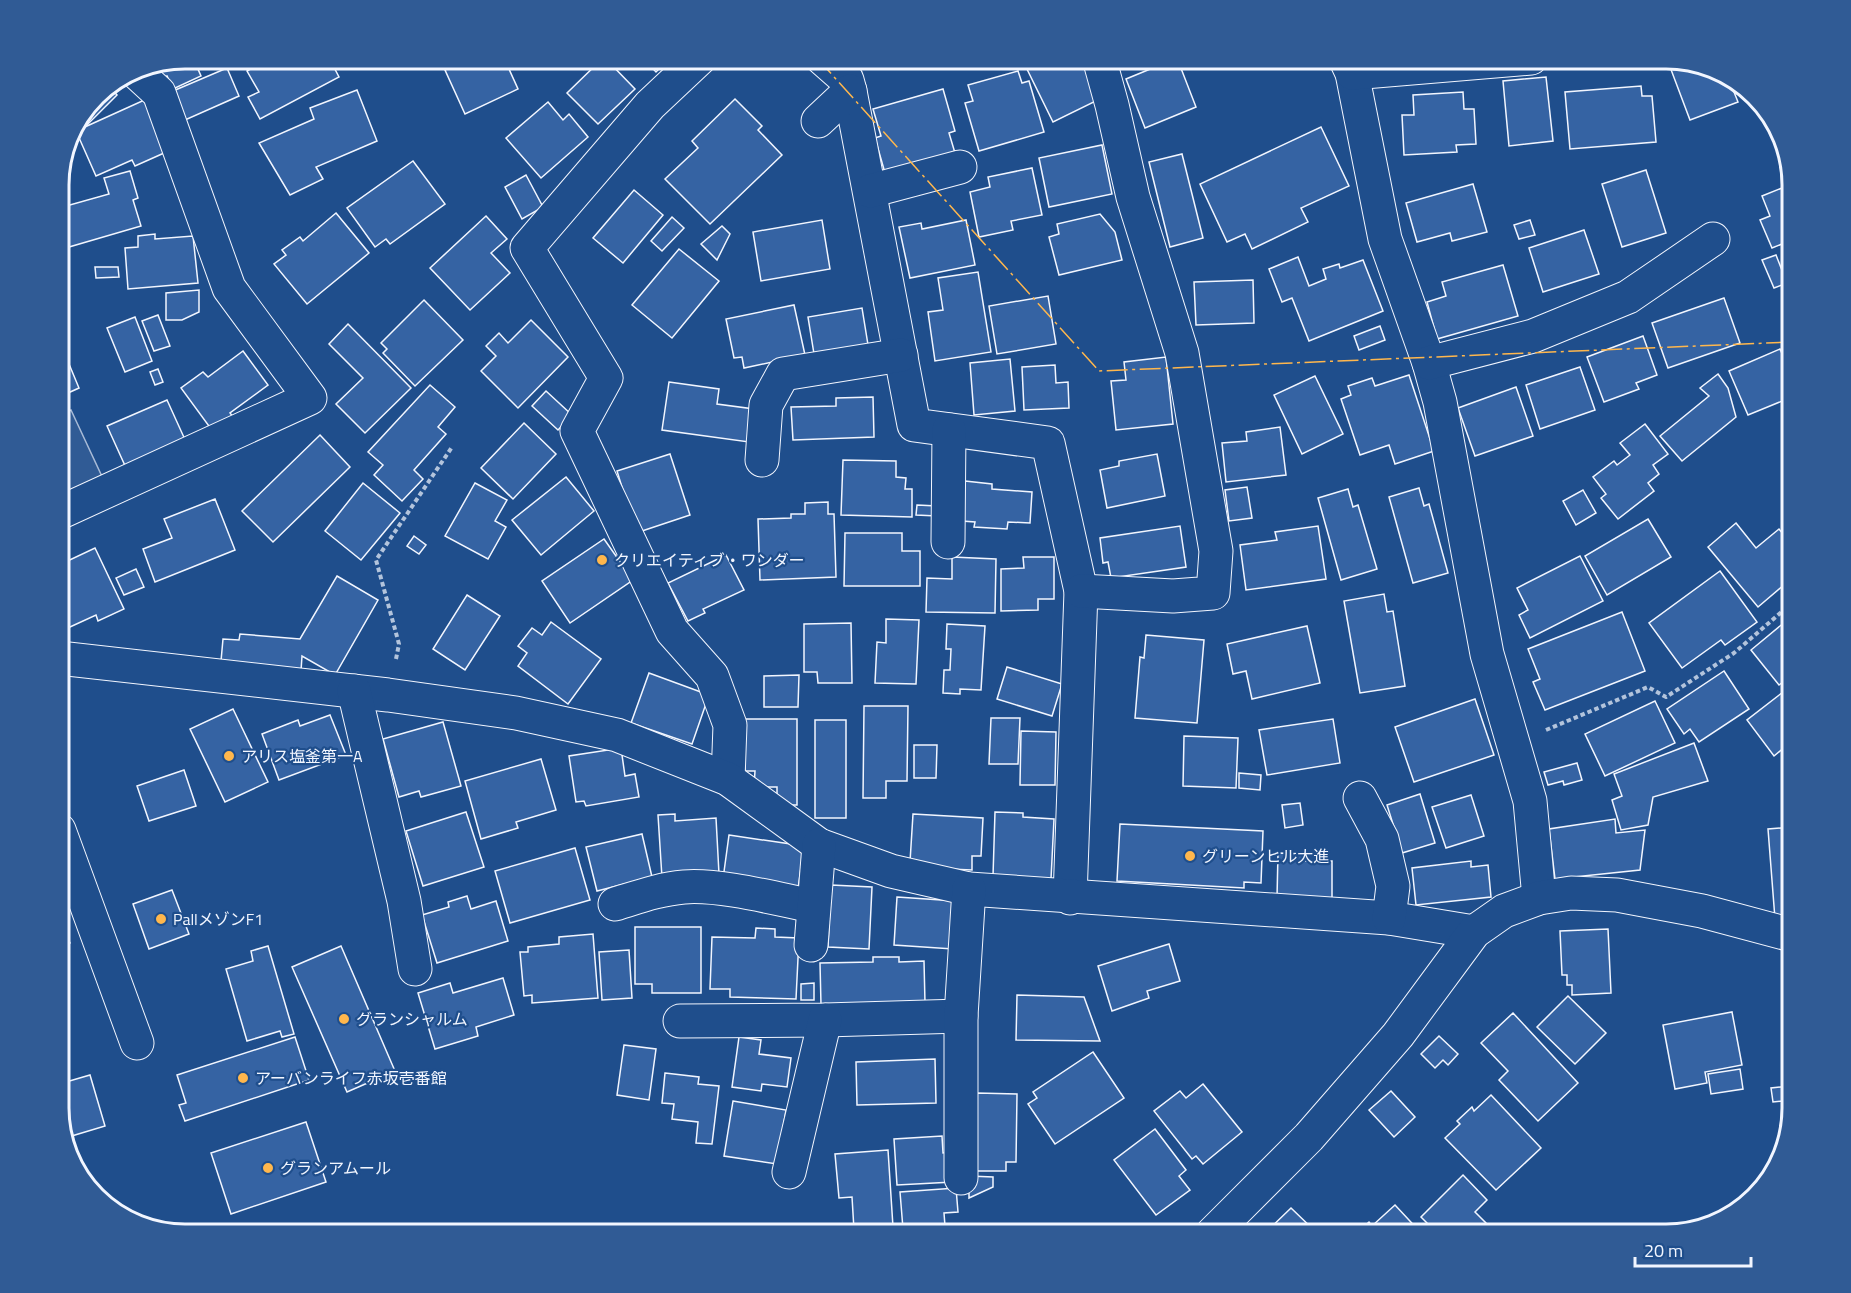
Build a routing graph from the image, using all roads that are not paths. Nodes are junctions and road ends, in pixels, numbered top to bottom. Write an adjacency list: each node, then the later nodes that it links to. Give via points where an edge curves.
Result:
1 (688, 69): 20 (street, via 650,105 527,248 606,378 577,431 672,631 712,676 730,725)
2 (834, 69): 6 (street, via 847,80)
3 (1102, 69): 17 (street, via 1133,197 1182,353 1216,551 1213,593 1173,596)
4 (1349, 69): 12 (street, via 1385,238)
5 (142, 77): 15 (street, via 159,93 229,288 310,398)
6 (850, 91): 7 (street); 9 (street)
7 (818, 121)
8 (960, 167): 9 (street)
9 (870, 191): 11 (street)
10 (1713, 239): 12 (street, via 1628,297 1533,336)
11 (901, 355): 13 (street, via 914,424); 14 (street, via 783,374 766,405)
12 (1430, 363): 26 (street, via 1487,654 1530,801)
13 (949, 430): 16 (street); 17 (street, via 1048,443)
14 (762, 460)
15 (69, 508)
16 (948, 542)
17 (1081, 591): 25 (street)
18 (69, 659): 19 (street)
19 (354, 691): 20 (street, via 516,713 617,735); 33 (street, via 404,901)
20 (728, 779): 22 (street)
21 (1360, 798): 29 (street, via 1382,839 1393,886)
22 (819, 845): 24 (street, via 891,871); 28 (street)
23 (69, 857): 37 (street)
24 (969, 890): 25 (street); 34 (street)
25 (1070, 898): 29 (street)
26 (1539, 898): 30 (street, via 1503,911); 31 (street, via 1571,893 1617,895 1702,911)
27 (615, 904): 28 (street, via 686,886)
28 (813, 906): 32 (street)
29 (1389, 918): 30 (street)
30 (1474, 932): 40 (street, via 1398,1035 1309,1137)
31 (1782, 932)
32 (811, 945)
33 (415, 969)
34 (961, 1016): 35 (street); 39 (street)
35 (825, 1020): 36 (street); 38 (street)
36 (680, 1021)
37 (137, 1044)
38 (789, 1172)
39 (961, 1178)
40 (1222, 1224)

